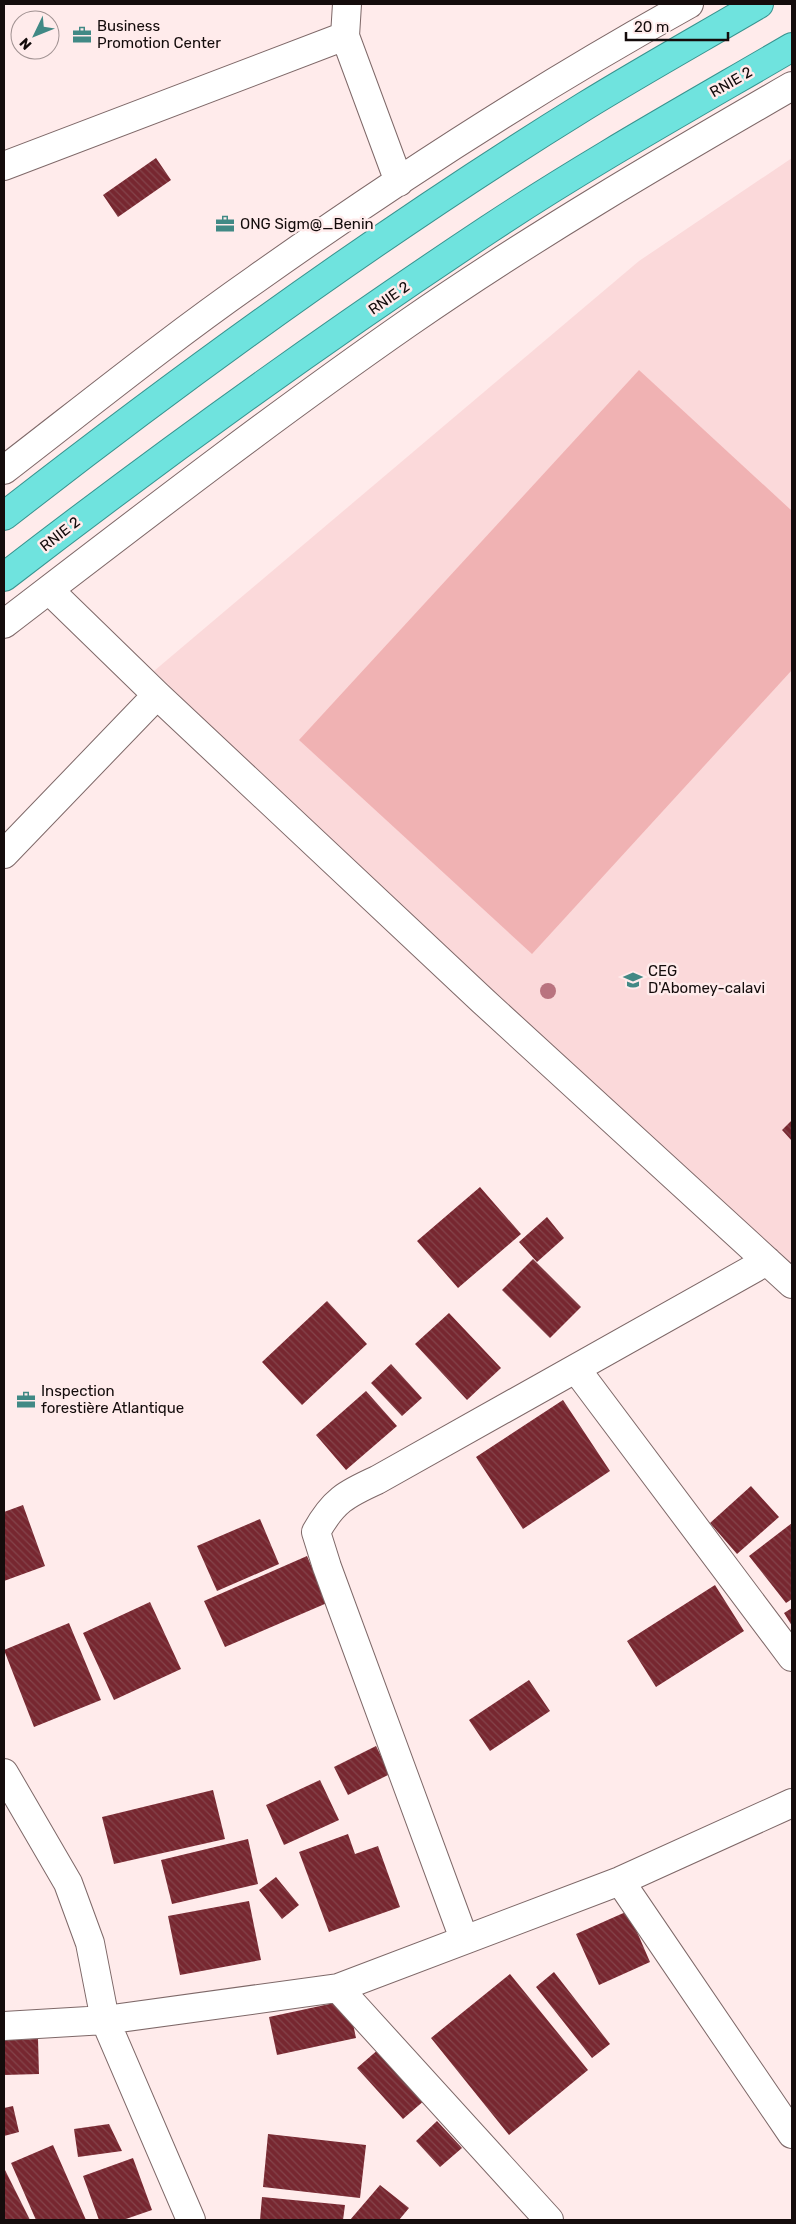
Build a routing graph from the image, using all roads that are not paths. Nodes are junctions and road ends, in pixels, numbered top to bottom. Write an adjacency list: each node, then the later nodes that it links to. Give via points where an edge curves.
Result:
1 (347, 4): 4 (street)
2 (689, 4): 8 (street, via 550,86)
3 (759, 4): 10 (highway, via 585,106 431,206 138,412)
4 (345, 36): 7 (street); 8 (street)
5 (792, 47): 11 (highway, RNIE 2 / RNIE 2, via 490,228 236,404)
6 (792, 86): 12 (street, via 603,197 409,322)
7 (4, 166)
8 (399, 182): 9 (street, via 256,279)
9 (4, 470)
10 (4, 516)
11 (4, 577)
12 (49, 590): 13 (street); 14 (street)
13 (4, 624)
14 (157, 695): 15 (street); 16 (street, via 483,1001)
15 (4, 854)
16 (767, 1261): 17 (street); 18 (street)
17 (792, 1284)
18 (576, 1369): 19 (street); 23 (street, via 347,1494 326,1513 316,1532 326,1567)
19 (792, 1657)
20 (4, 1773): 25 (street, via 68,1883 90,1943)
21 (792, 1803): 22 (street)
22 (620, 1880): 23 (street); 27 (street)
23 (464, 1939): 24 (street)
24 (338, 1988): 25 (street); 29 (street)
25 (105, 2020): 26 (street); 28 (street)
26 (4, 2026)
27 (792, 2134)
28 (191, 2220)
29 (549, 2220)

